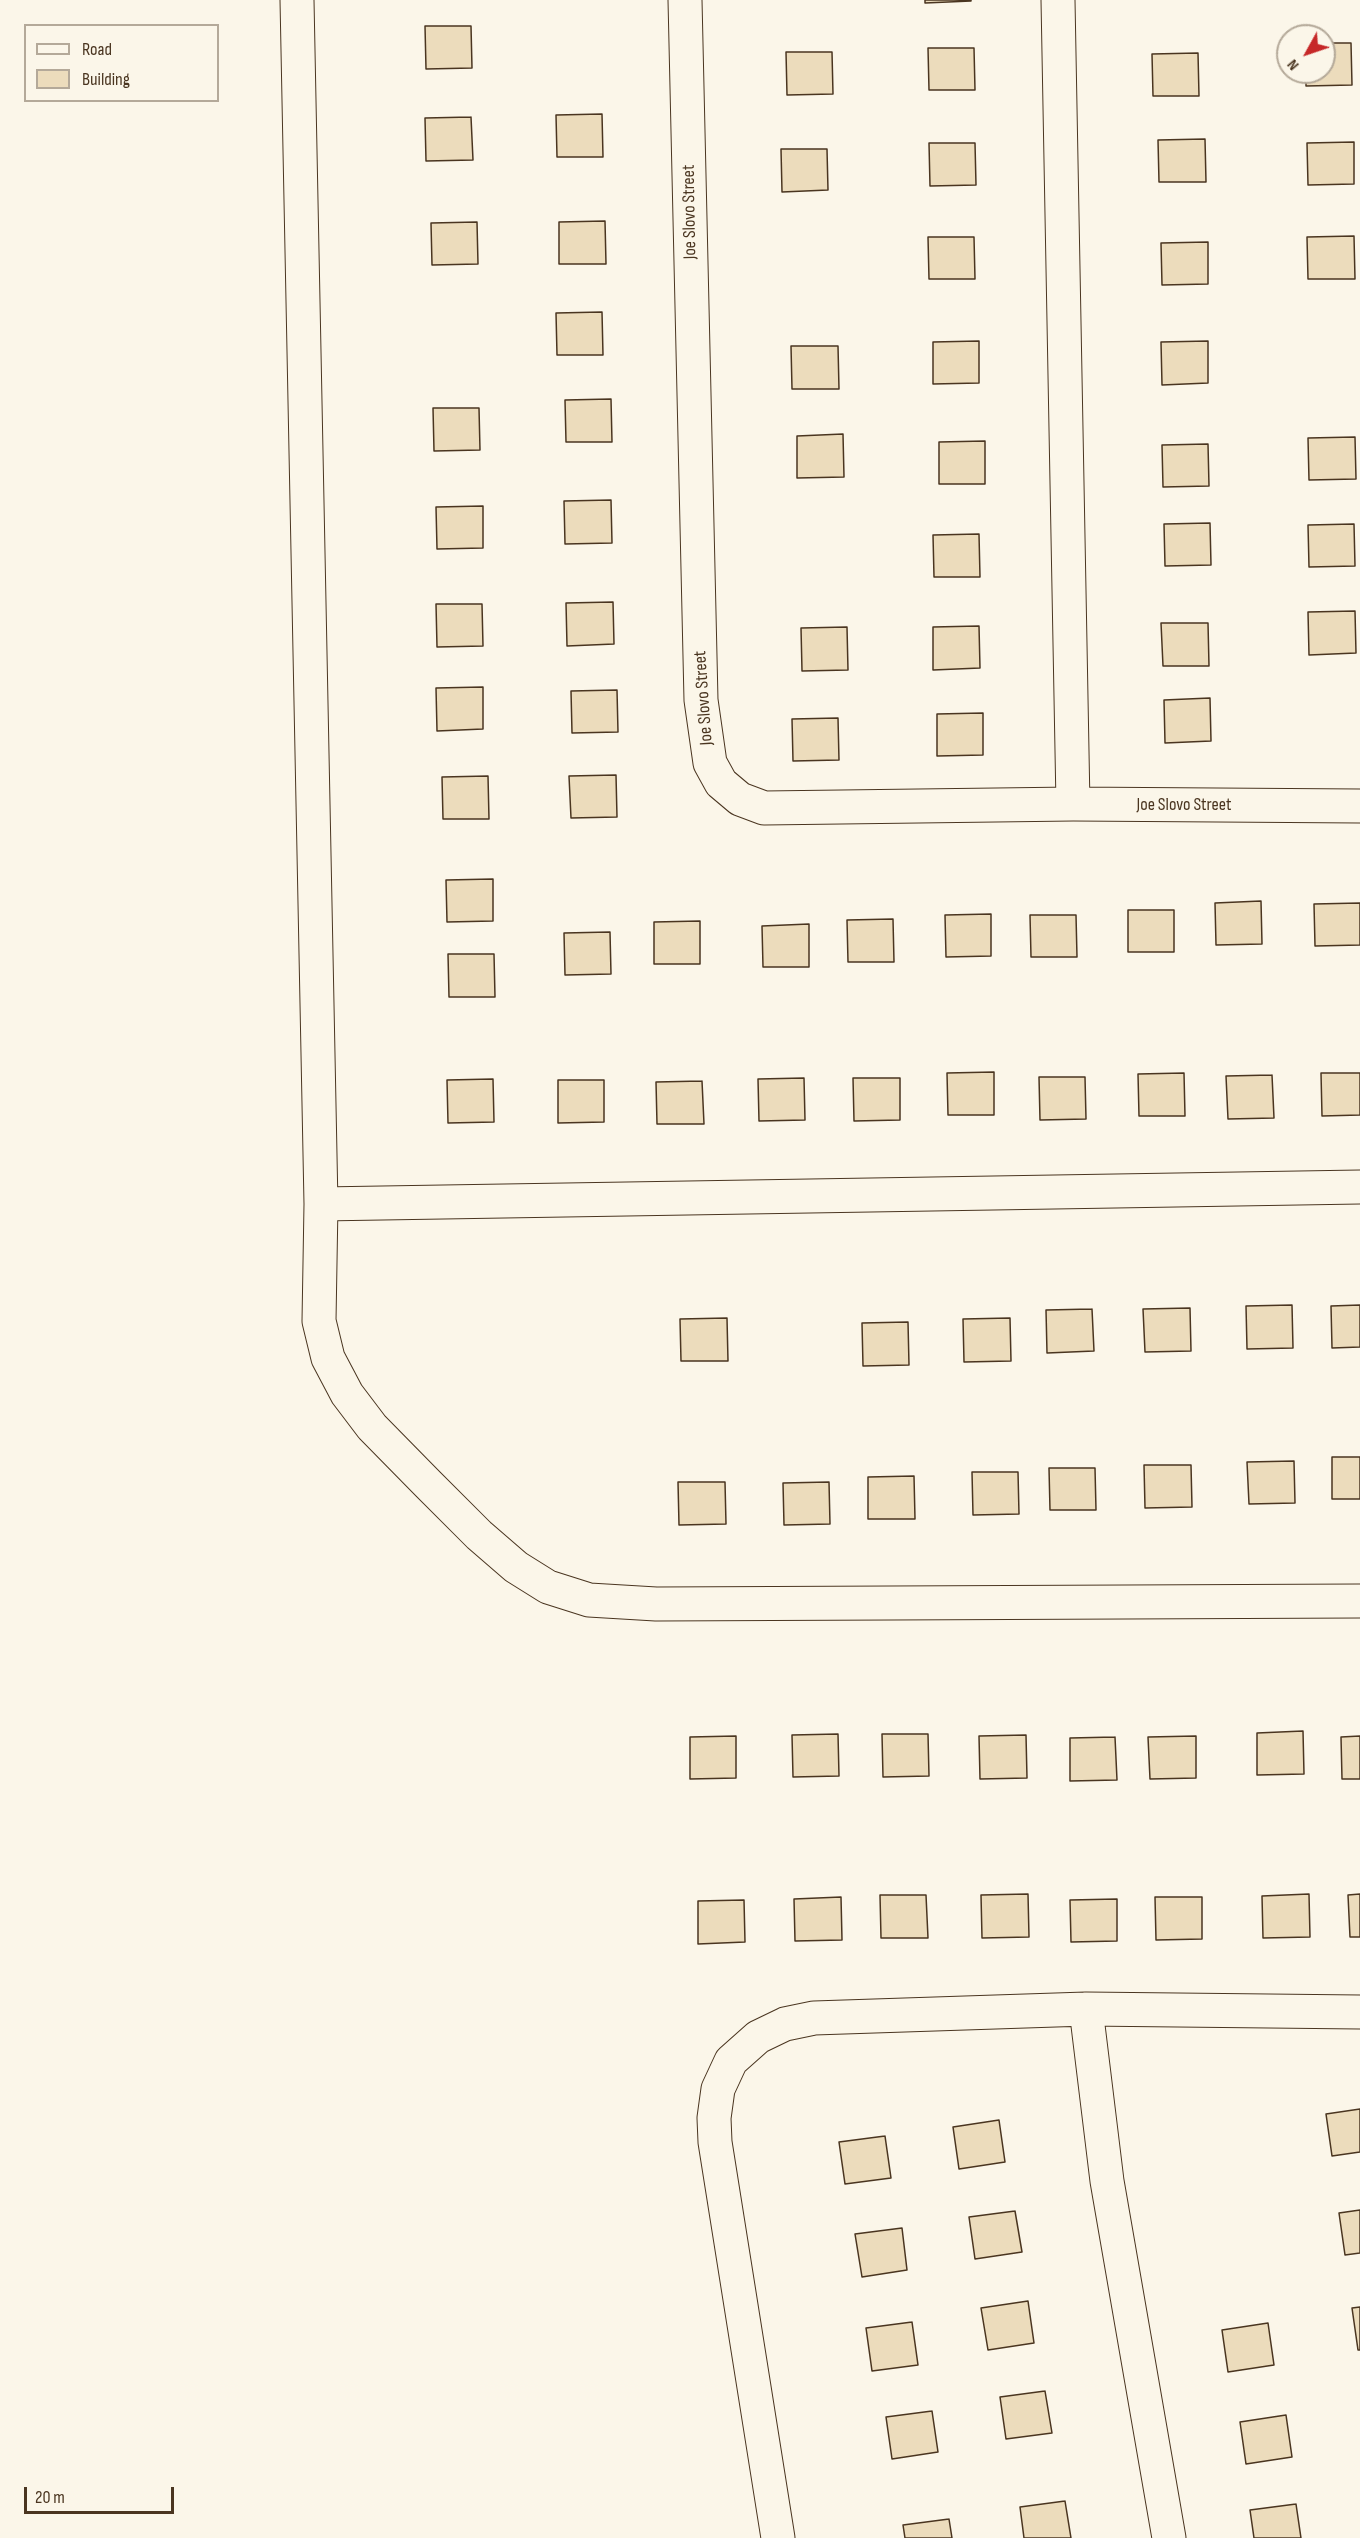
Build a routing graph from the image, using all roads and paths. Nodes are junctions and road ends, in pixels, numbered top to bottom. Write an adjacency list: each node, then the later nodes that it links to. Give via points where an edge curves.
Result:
1 (297, 0): 7 (street)
2 (686, 0): 4 (street, Joe Slovo Street, via 701,700 710,763 734,794 764,808)
3 (1058, 0): 4 (street)
4 (1073, 804): 5 (street, Joe Slovo Street)
5 (1360, 806)
6 (1360, 1187): 7 (street)
7 (321, 1204): 8 (street, via 319,1321 328,1358 347,1394 372,1427 479,1535 516,1567 548,1587 590,1600 656,1604)
8 (1360, 1601)
9 (1086, 2009): 10 (street); 11 (street, via 814,2018 785,2024 758,2037 731,2061 718,2089 715,2142); 12 (street, via 1107,2181)
10 (1360, 2012)
11 (778, 2538)
12 (1169, 2538)

